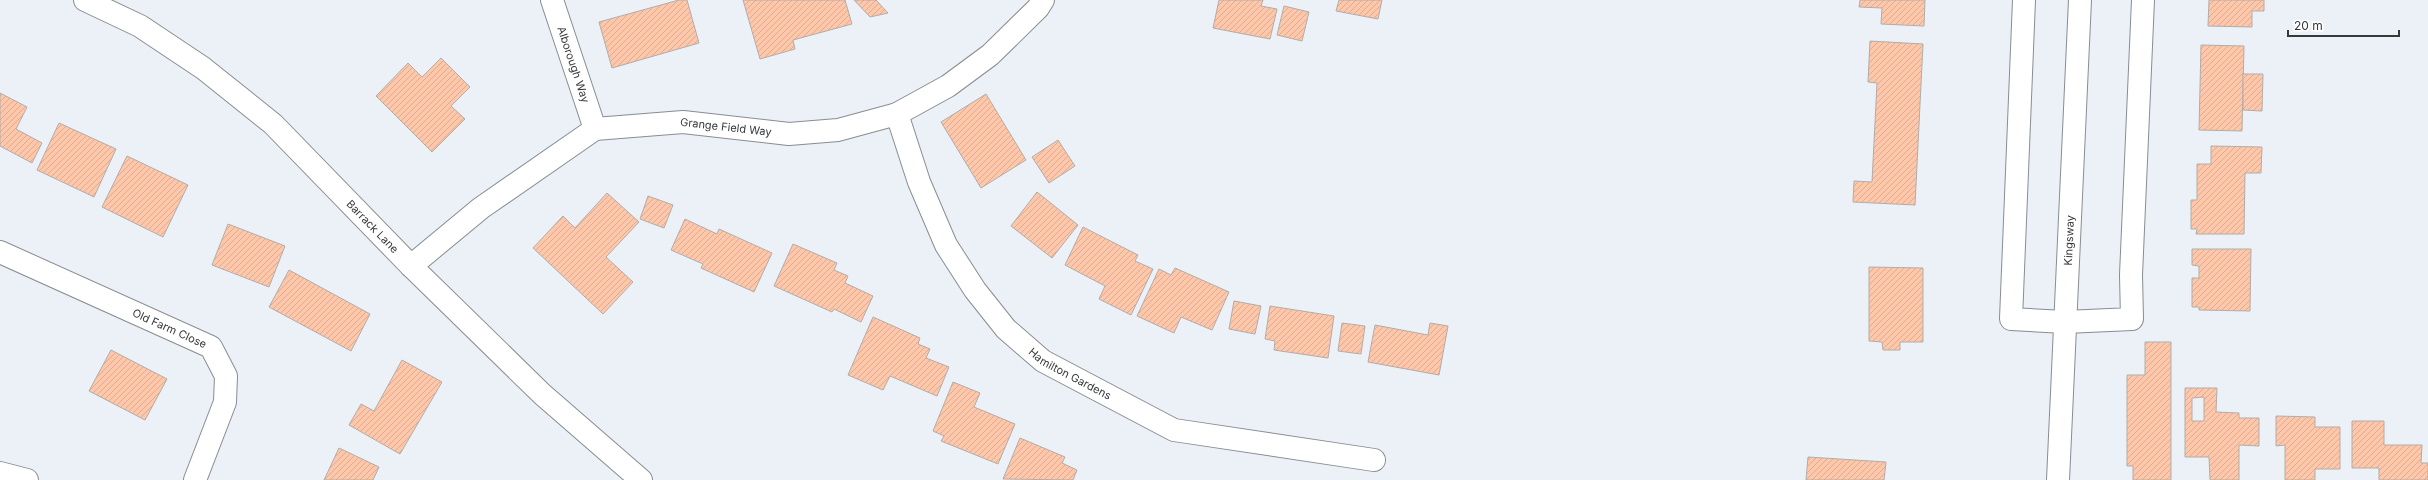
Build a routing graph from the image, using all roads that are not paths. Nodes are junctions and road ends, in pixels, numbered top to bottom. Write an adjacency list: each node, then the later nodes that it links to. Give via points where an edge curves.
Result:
1 (85, 0): 10 (street, Barrack Lane, via 140,26 203,68 273,124)
2 (552, 0): 8 (street, Alborough Way)
3 (1043, 0): 7 (street, Grange Field Way, via 990,55 948,86)
4 (2024, 0): 11 (street, via 2011,319)
5 (2080, 0): 11 (street, Kingsway)
6 (2143, 0): 11 (street, via 2131,275 2132,319)
7 (897, 114): 8 (street, Grange Field Way, via 838,130 789,134 683,122); 12 (street, Hamilton Gardens, via 920,182 946,245 975,290 1006,329 1043,361 1174,430)
8 (595, 129): 10 (street, via 481,208)
9 (0, 252): 15 (street, Old Farm Close, via 211,347 226,376 225,402)
10 (411, 266): 16 (street, Barrack Lane, via 542,394)
11 (2065, 322): 17 (street, Kingsway)
12 (1374, 460)
13 (0, 473): 14 (street)
14 (27, 480)
15 (196, 480)
16 (641, 480)
17 (2058, 480)

